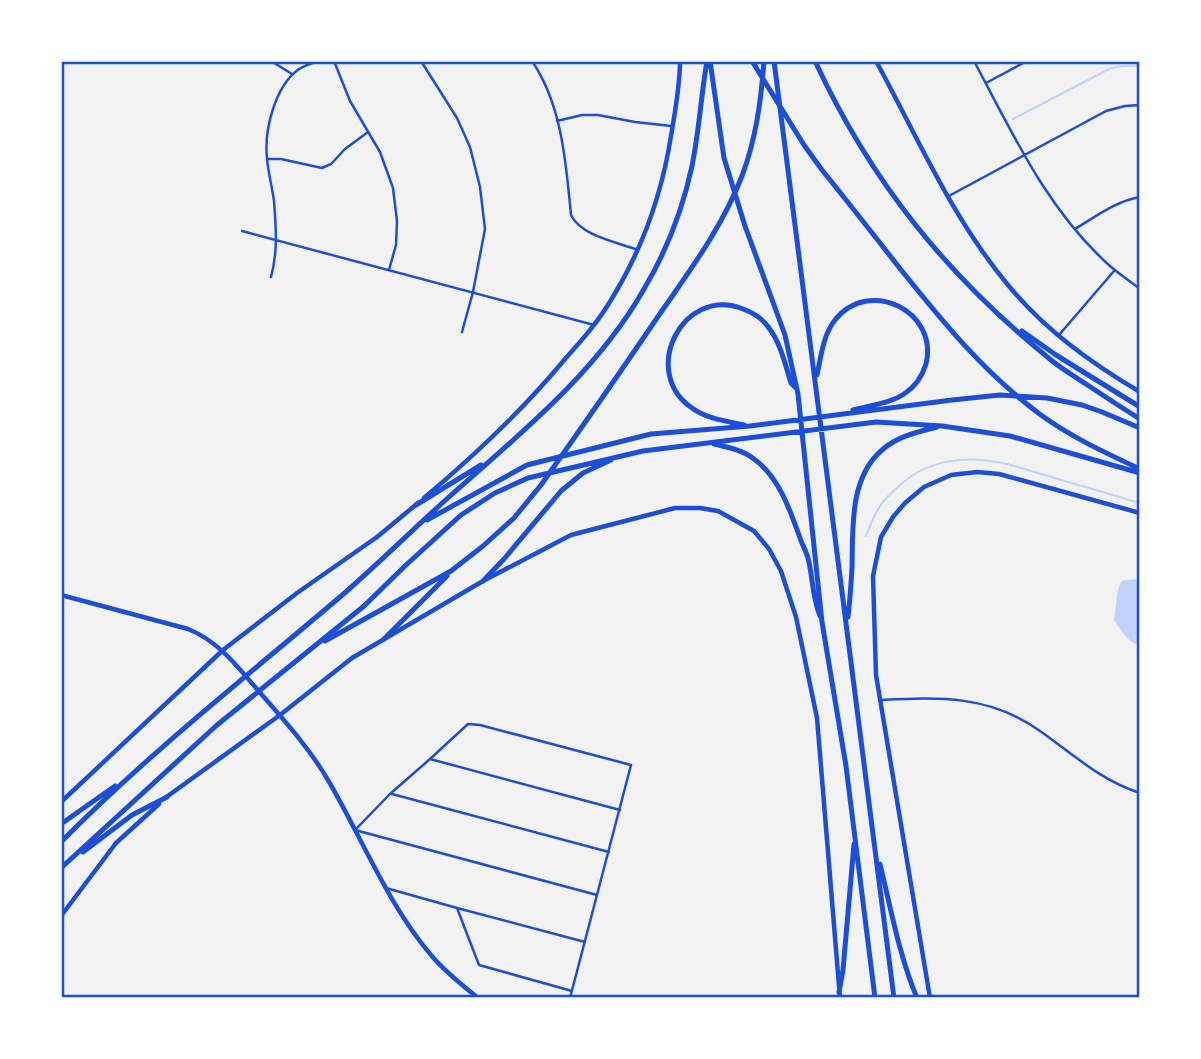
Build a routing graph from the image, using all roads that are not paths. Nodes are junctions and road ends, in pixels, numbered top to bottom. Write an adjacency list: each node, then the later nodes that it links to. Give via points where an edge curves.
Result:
1 (271, 61): 15 (street)
2 (320, 61): 15 (street)
3 (334, 61): 20 (street)
4 (421, 61): 33 (street, via 457,118 480,187 485,229)
5 (532, 61): 18 (street)
6 (680, 61): 19 (main road)
7 (708, 61): 39 (highway, via 724,158 785,335); 49 (highway, via 692,167 645,289 590,364)
8 (752, 61): 50 (highway, via 804,145 976,359 1043,416)
9 (764, 61): 54 (highway, via 761,101 743,173 701,254 541,485 514,518)
10 (774, 61): 38 (highway)
11 (815, 61): 34 (highway, via 848,127 891,195 926,240)
12 (876, 61): 23 (main road)
13 (974, 61): 16 (street)
14 (1027, 61): 16 (street)
15 (293, 74): 22 (street, via 270,117)
16 (986, 83): 21 (street)
17 (1140, 105): 21 (street, via 1106,111)
18 (557, 121): 19 (street, via 598,115); 28 (street, via 574,220 585,231)
19 (673, 126): 28 (main road, via 666,166)
20 (369, 132): 22 (street, via 322,168); 29 (street, via 393,188 396,244)
21 (1024, 156): 23 (street); 25 (street)
22 (267, 159): 27 (street)
23 (947, 197): 37 (main road, via 1010,287)
24 (1140, 197): 25 (street)
25 (1075, 229): 30 (street)
26 (242, 231): 27 (street)
27 (276, 240): 29 (street); 31 (street)
28 (638, 250): 35 (main road)
29 (389, 270): 33 (street)
30 (1115, 270): 32 (street); 37 (street)
31 (271, 277)
32 (1140, 289)
33 (473, 292): 35 (street); 36 (street)
34 (991, 308): 41 (highway); 43 (highway, via 1052,362)
35 (594, 325): 51 (main road, via 537,394)
36 (462, 332)
37 (1059, 335): 40 (main road, via 1096,366)
38 (816, 380): 42 (highway, via 825,338 849,307 885,301 913,316 928,348 919,379 892,400); 58 (highway)
39 (797, 391): 44 (highway, via 778,341 761,318 724,305 689,317 669,352 675,388 701,414); 57 (highway)
40 (1140, 392)
41 (1140, 407)
42 (847, 413): 44 (highway); 46 (highway, via 1012,396 1082,405)
43 (1140, 419)
44 (750, 426): 53 (highway, via 651,434 527,465)
45 (942, 426): 47 (highway, via 876,422); 50 (highway, via 1010,436); 58 (highway, via 888,445 863,476 855,505)
46 (1140, 428)
47 (711, 443): 48 (highway); 57 (highway, via 755,459 777,485 808,557)
48 (621, 455): 55 (highway, via 583,473 561,491); 61 (highway, via 528,478 495,493 461,515)
49 (493, 458): 51 (highway); 53 (highway)
50 (1140, 471)
51 (416, 505): 60 (main road)
52 (1140, 513): 62 (main road, via 999,474 951,475 924,487 905,503 880,537 873,576)
53 (418, 525): 65 (highway)
54 (451, 571): 59 (highway); 61 (highway)
55 (482, 581): 59 (main road); 84 (main road, via 571,535 676,508 719,510 754,531 781,571 817,718)
56 (61, 595): 60 (main road, via 188,629)
57 (822, 622): 73 (highway)
58 (847, 631): 74 (highway)
59 (384, 639): 63 (main road, via 352,658)
60 (223, 650): 63 (main road); 69 (main road)
61 (310, 650): 77 (highway, via 217,725)
62 (880, 700): 66 (street, via 953,698 993,707 1024,720 1098,774); 90 (main road)
63 (280, 715): 68 (main road); 72 (main road, via 318,765)
64 (430, 759): 67 (street); 70 (street); 70 (street, via 468,724 480,724 631,765)
65 (135, 772): 71 (highway); 75 (highway)
66 (1140, 793)
67 (390, 794): 72 (street); 76 (street)
68 (167, 797): 77 (highway, via 132,815); 81 (main road, via 116,843)
69 (61, 802)
70 (620, 810): 76 (street)
71 (61, 824)
72 (355, 830): 78 (main road); 79 (street)
73 (855, 834): 84 (highway); 87 (highway)
74 (874, 837): 88 (highway); 89 (highway, via 900,947)
75 (61, 842)
76 (608, 852): 79 (street)
77 (61, 869)
78 (386, 888): 80 (street); 85 (main road, via 432,956)
79 (597, 895): 82 (street)
80 (457, 908): 82 (street); 83 (street, via 479,965)
81 (61, 916)
82 (584, 942): 83 (street)
83 (572, 990): 86 (street)
84 (839, 995)
85 (478, 998)
86 (570, 998)
87 (874, 998)
88 (894, 998)
89 (918, 998)
90 (930, 998)

